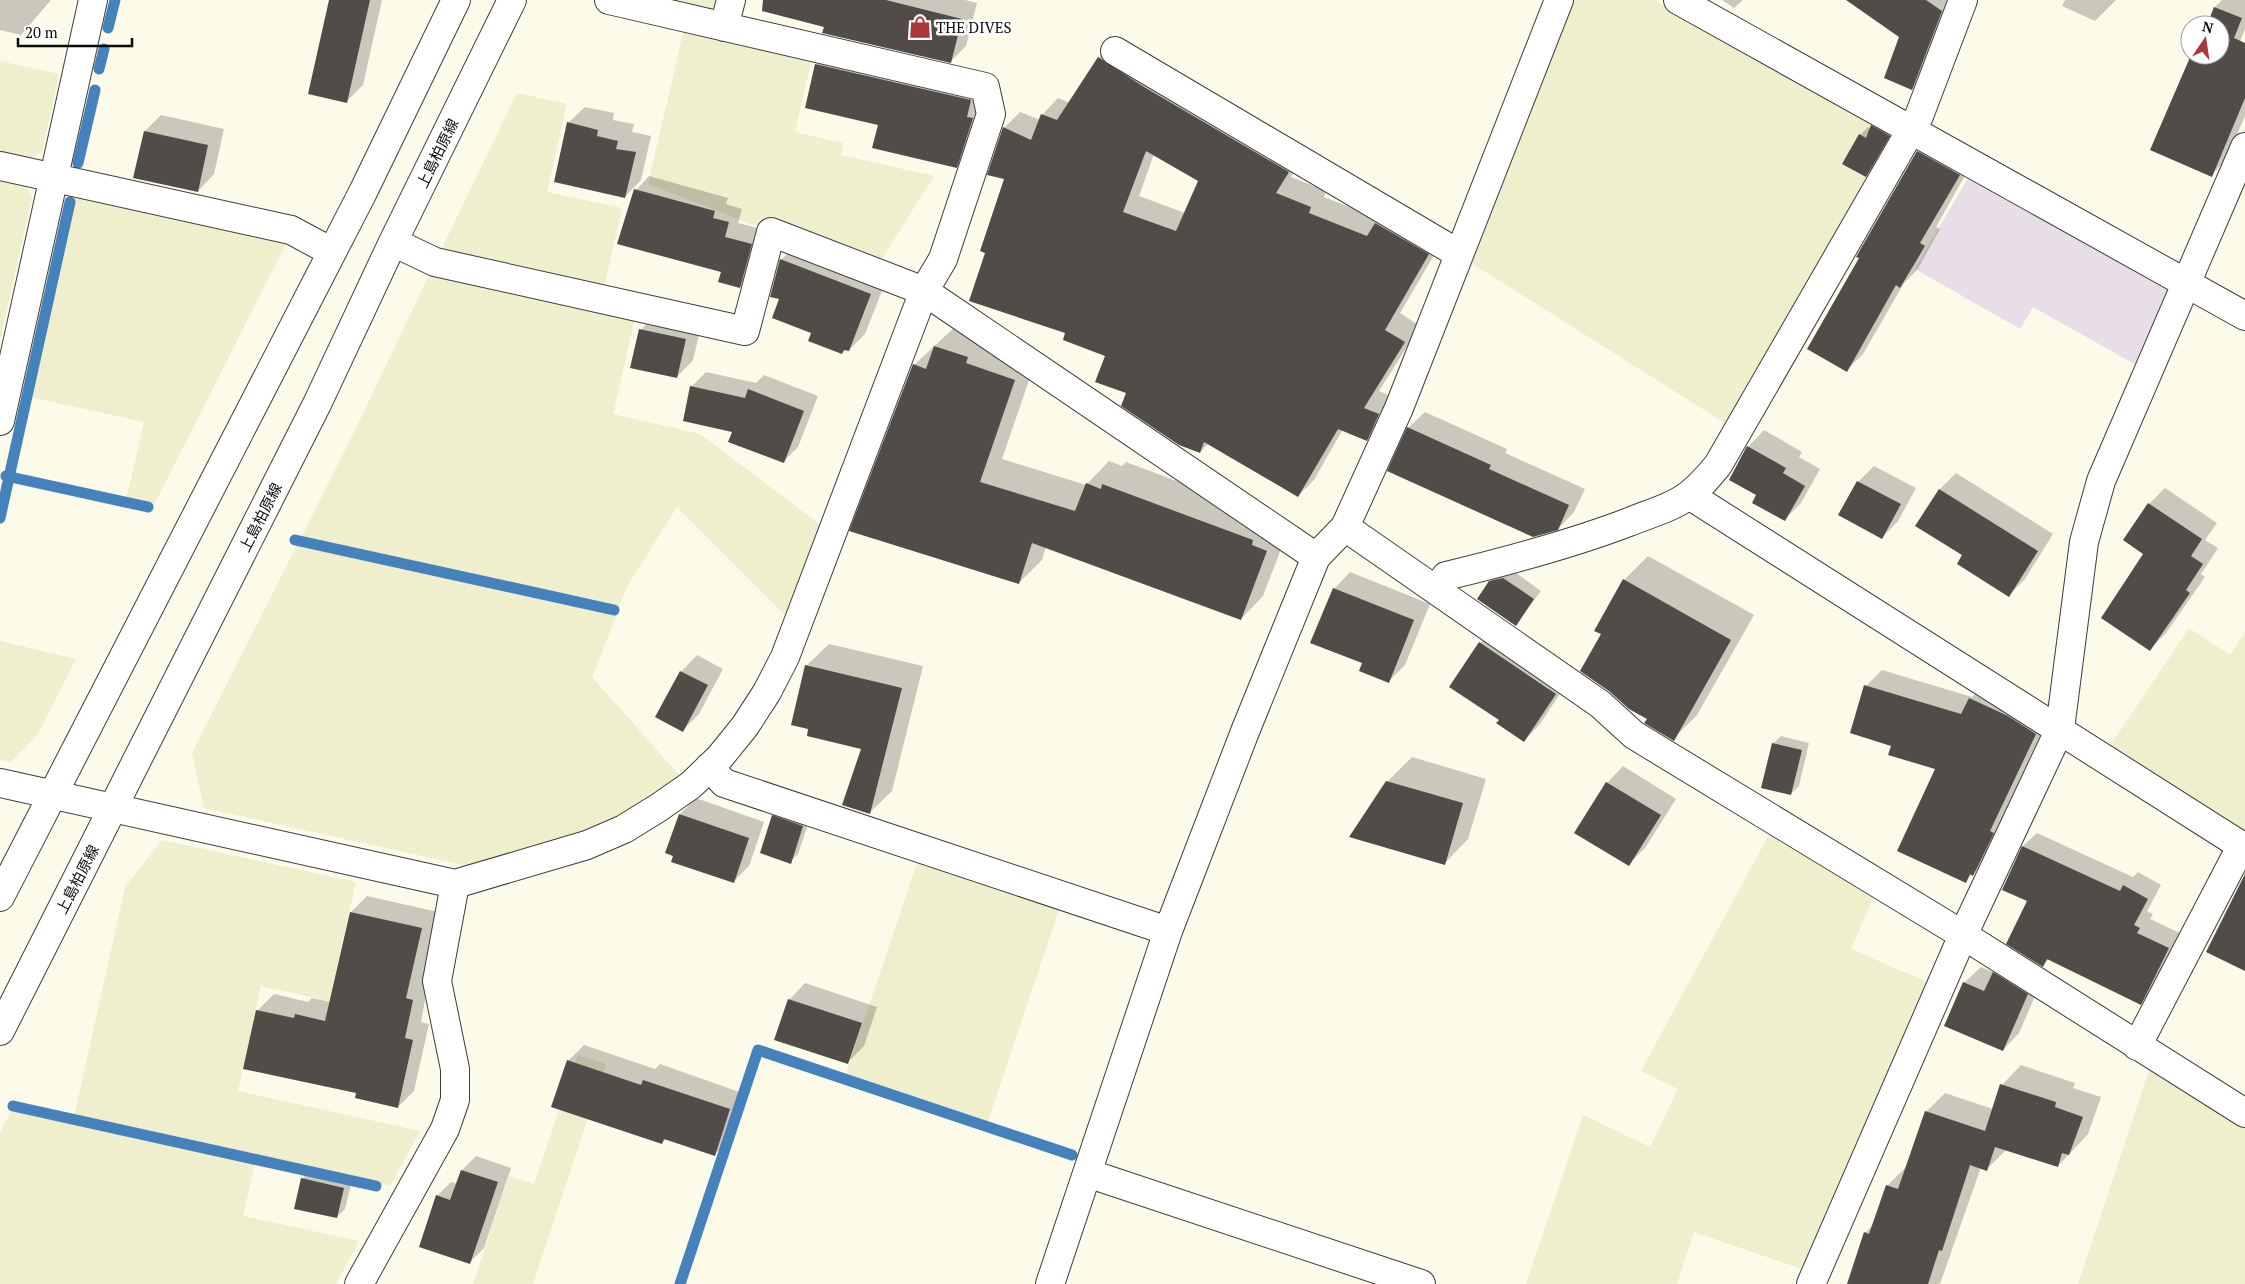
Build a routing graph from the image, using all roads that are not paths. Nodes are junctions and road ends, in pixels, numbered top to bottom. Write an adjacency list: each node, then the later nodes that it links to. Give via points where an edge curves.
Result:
1 (93, 0): 14 (street)
2 (456, 0): 16 (street)
3 (512, 0): 15 (street, 上島柏原線)
4 (609, 0): 9 (street)
5 (731, 0): 9 (street)
6 (1559, 0): 17 (street)
7 (1678, 0): 11 (street)
8 (1963, 0): 11 (street)
9 (724, 26): 19 (street, via 985,87 991,114 943,259)
10 (1115, 51): 17 (street)
11 (1910, 130): 18 (street); 22 (street, via 1718,465)
12 (2245, 148): 18 (street)
13 (0, 166): 14 (street)
14 (54, 178): 16 (street, via 291,230); 21 (street)
15 (393, 242): 19 (street, via 435,262 745,331 772,232); 30 (street, 上島柏原線, via 317,404)
16 (332, 252): 29 (street)
17 (1459, 254): 23 (street, via 1399,408)
18 (2186, 284): 20 (street); 26 (street, via 2091,511 2084,542)
19 (924, 290): 24 (street); 27 (street, via 785,657 745,726)
20 (2245, 316)
21 (0, 421)
22 (1689, 494): 25 (street, via 1666,508 1559,547 1446,576); 26 (street)
23 (1345, 527): 24 (street); 25 (street)
24 (1316, 557): 34 (street)
25 (1436, 590): 35 (street, via 1600,704 1634,735)
26 (2060, 729): 31 (street); 35 (street)
27 (709, 767): 32 (street, via 691,785 658,808 587,846); 34 (street, via 724,783)
28 (0, 783): 29 (street)
29 (51, 795): 30 (street); 33 (street)
30 (113, 808): 32 (street); 36 (street, 上島柏原線)
31 (2243, 847): 37 (street)
32 (455, 884): 40 (street, via 437,981 454,1069 455,1100 444,1129)
33 (0, 897)
34 (1168, 931): 39 (street)
35 (1963, 935): 37 (street); 43 (street)
36 (0, 1031)
37 (2137, 1046): 38 (street)
38 (2245, 1113)
39 (1087, 1173): 41 (street); 42 (street)
40 (363, 1283)
41 (1050, 1284)
42 (1421, 1284)
43 (1811, 1284)

